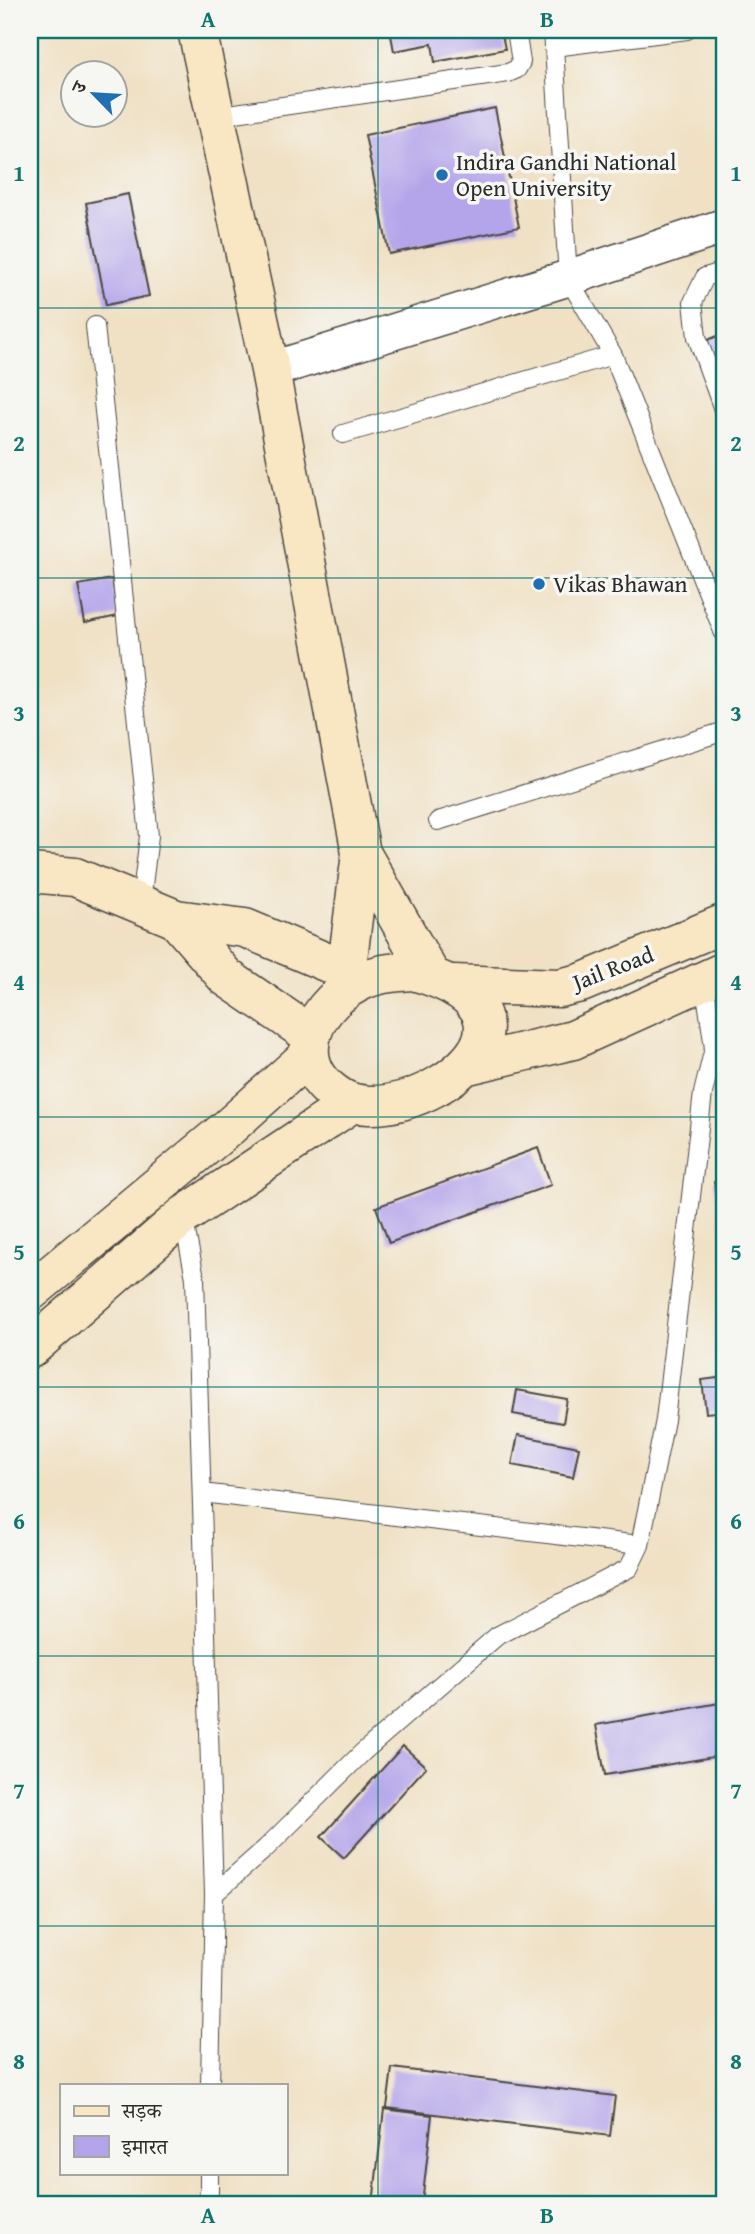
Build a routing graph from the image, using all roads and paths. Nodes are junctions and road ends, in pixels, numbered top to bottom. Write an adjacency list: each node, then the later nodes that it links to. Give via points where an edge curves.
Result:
1 (197, 30): 5 (main road)
2 (516, 30): 5 (lane, via 521,62 508,73)
3 (687, 30): 4 (lane)
4 (553, 38): 8 (lane)
5 (215, 116): 11 (main road)
6 (725, 226): 8 (street)
7 (725, 271): 12 (lane, via 705,277 693,302 697,337)
8 (568, 278): 10 (lane); 11 (street)
9 (96, 326): 19 (lane, via 149,836)
10 (613, 355): 13 (lane); 14 (lane)
11 (270, 370): 17 (main road)
12 (725, 415)
13 (343, 434)
14 (725, 636)
15 (725, 731): 16 (lane)
16 (438, 821)
17 (361, 853): 23 (main road); 24 (main road)
18 (30, 873): 19 (main road, via 75,877)
19 (141, 902): 20 (main road)
20 (176, 919): 23 (main road, via 245,928); 25 (main road, via 226,977)
21 (725, 923): 24 (main road, Jail Road, via 559,988)
22 (715, 975): 26 (lane); 27 (main road, Jail Road, via 573,1040)
23 (352, 980): 24 (main road, via 413,971); 25 (main road, via 324,1011)
24 (442, 980): 27 (main road, via 477,1004 485,1021)
25 (309, 1045): 28 (main road, via 315,1073 332,1093); 30 (main road)
26 (720, 1048): 33 (lane, via 704,1093 665,1420)
27 (468, 1065): 28 (main road, via 401,1101)
28 (351, 1104): 29 (main road)
29 (183, 1216): 31 (main road); 32 (lane, via 195,1278)
30 (30, 1292)
31 (30, 1349)
32 (202, 1493): 33 (lane); 34 (lane)
33 (640, 1545): 34 (lane, via 629,1568 497,1636 363,1752)
34 (214, 1894): 35 (lane)
35 (211, 2084)
36 (209, 2174): 37 (lane)
37 (209, 2204)

